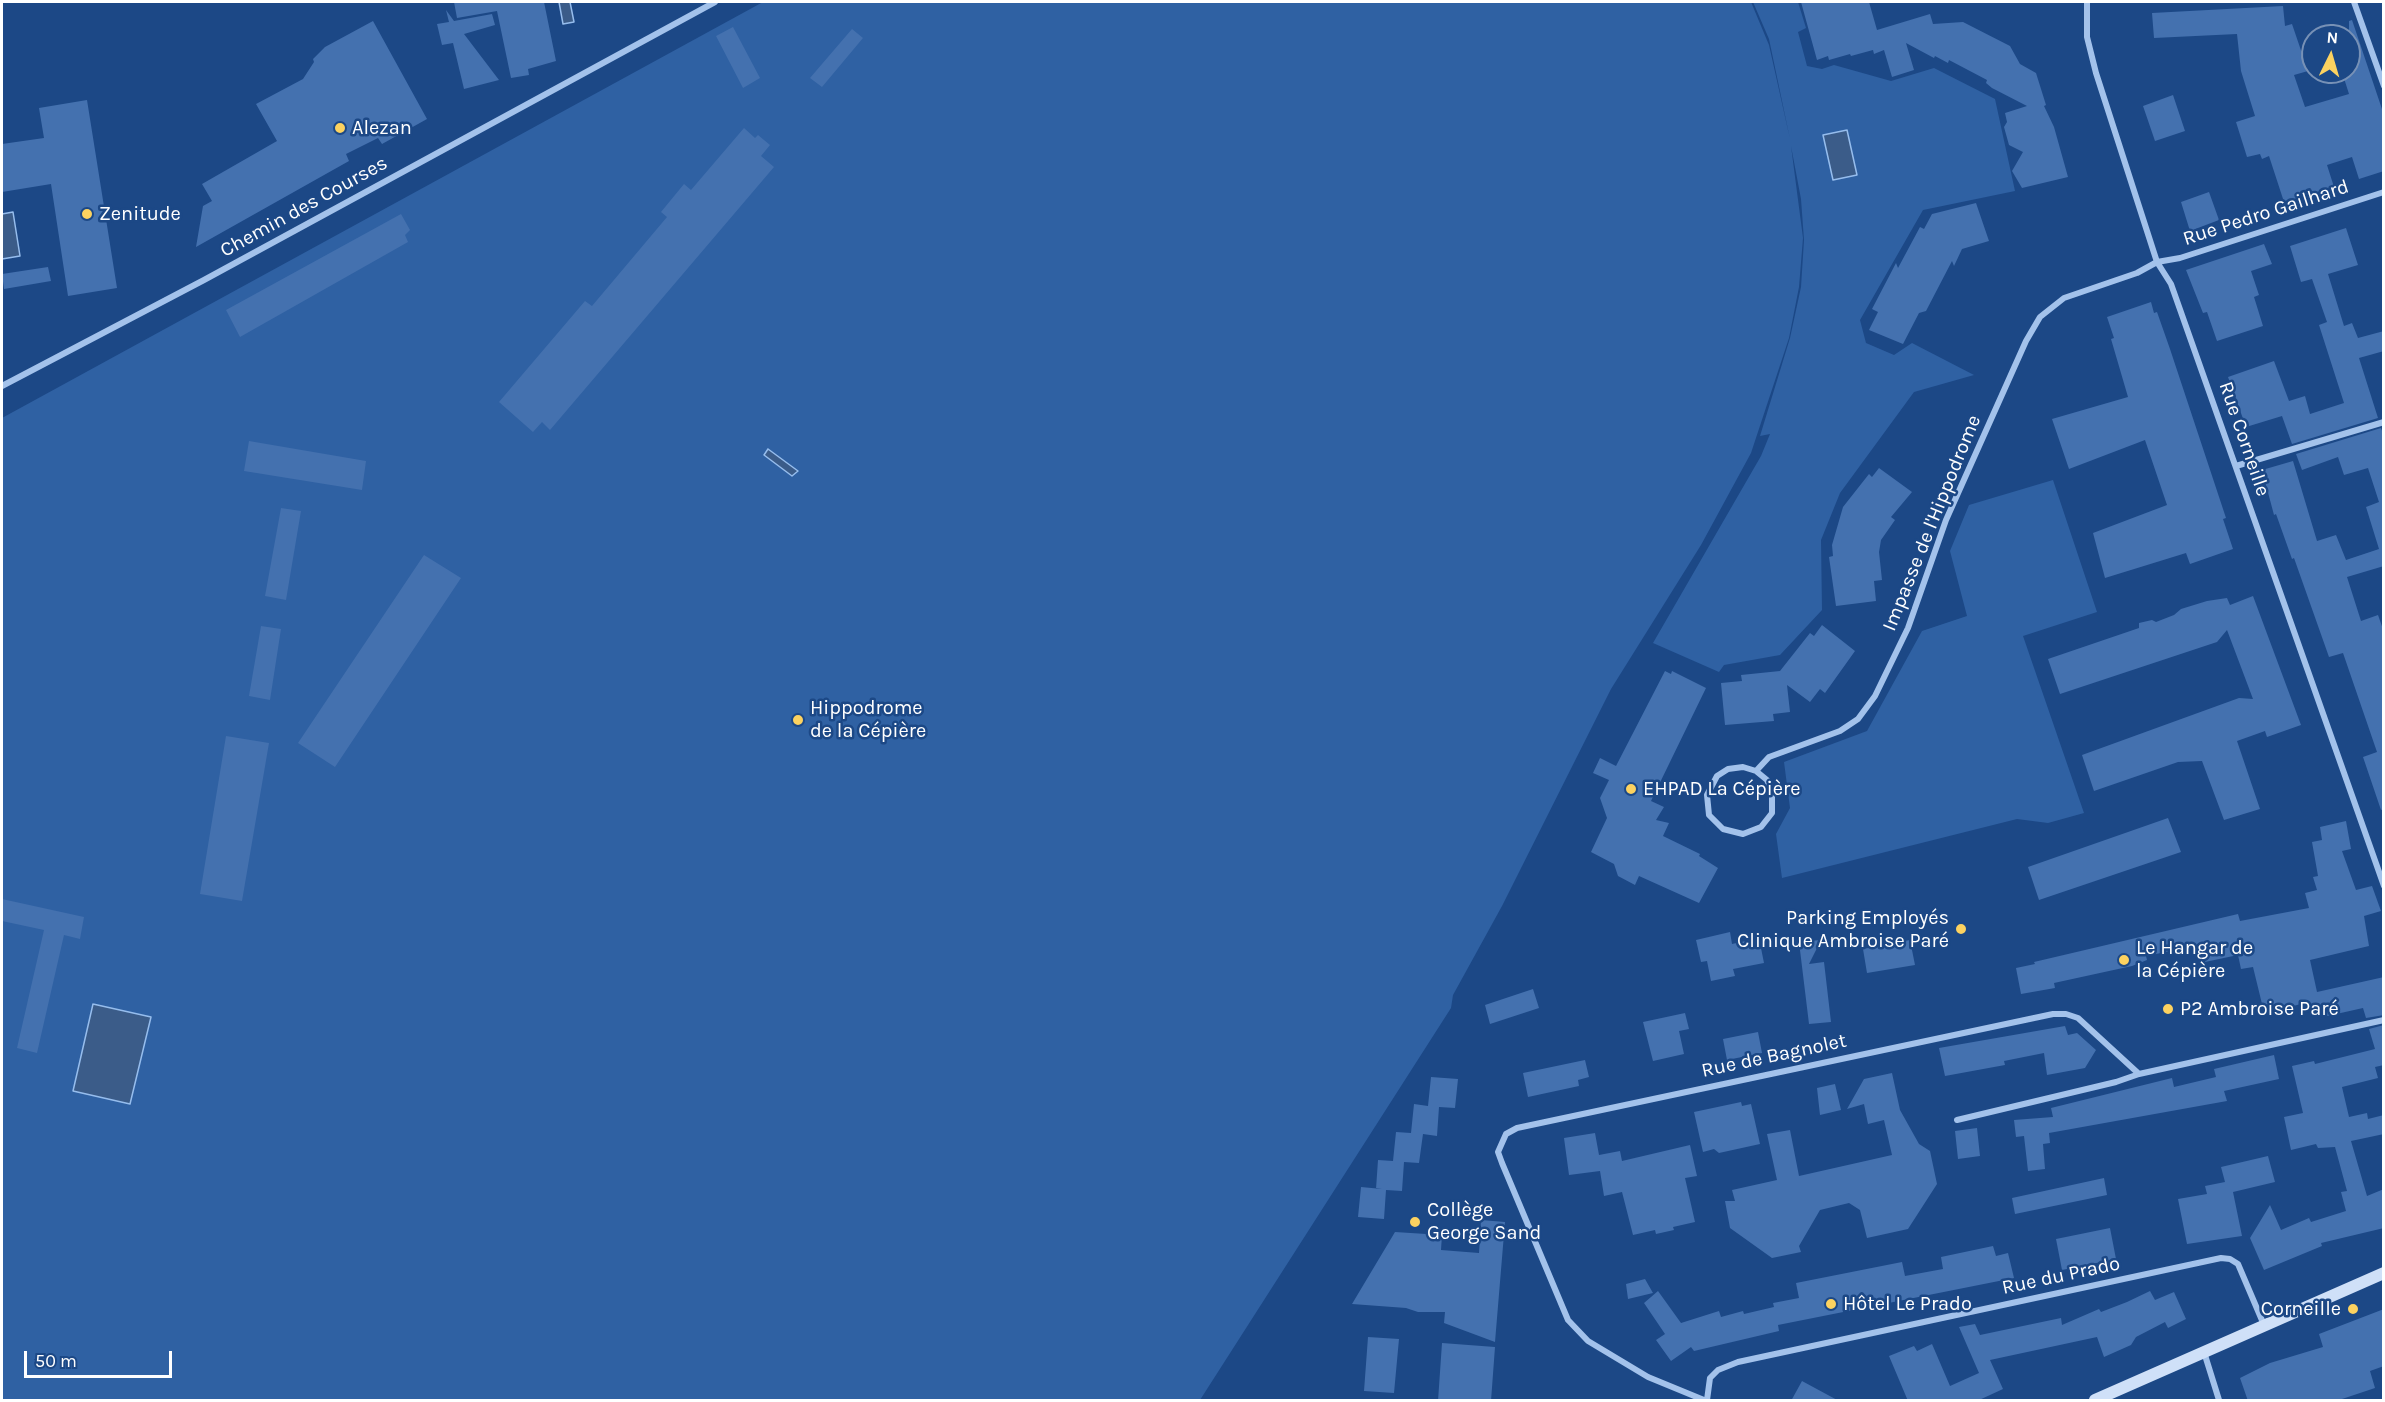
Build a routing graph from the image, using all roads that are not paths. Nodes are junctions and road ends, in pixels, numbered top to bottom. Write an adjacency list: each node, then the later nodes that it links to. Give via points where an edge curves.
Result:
1 (715, 2): 7 (street, Chemin des Courses)
2 (2087, 2): 6 (street, Rue Corneille, via 2087,37 2096,73)
3 (2354, 2): 4 (street)
4 (2384, 86)
5 (2384, 192): 6 (street, Rue Pedro Gailhard)
6 (2157, 262): 9 (street, Rue Corneille, via 2171,284); 10 (street, Impasse de l'Hippodrome, via 2137,273 2064,298 2040,317 1946,520 1908,628 1875,696 1858,719 1840,731 1769,757)
7 (2, 386)
8 (2384, 422): 9 (street)
9 (2236, 466): 11 (street, Rue Corneille)
10 (1756, 771): 10 (street, via 1743,767 1728,769 1717,776 1707,795 1710,815 1723,829 1743,834 1761,827 1772,813 1772,790)
11 (2384, 886)
12 (2384, 1020): 13 (street)
13 (2139, 1074): 14 (street); 18 (street, Rue de Bagnolet, via 2078,1018 2053,1014 1506,1134 1498,1152 1568,1320 1588,1341 1648,1377)
14 (1957, 1120)
15 (2384, 1273): 16 (main road)
16 (2264, 1325): 17 (main road); 18 (street, Rue du Prado, via 2238,1264 2221,1258 1738,1362 1710,1378)
17 (2204, 1352): 19 (main road); 20 (street)
18 (1705, 1401)
19 (2095, 1401)
20 (2219, 1401)

